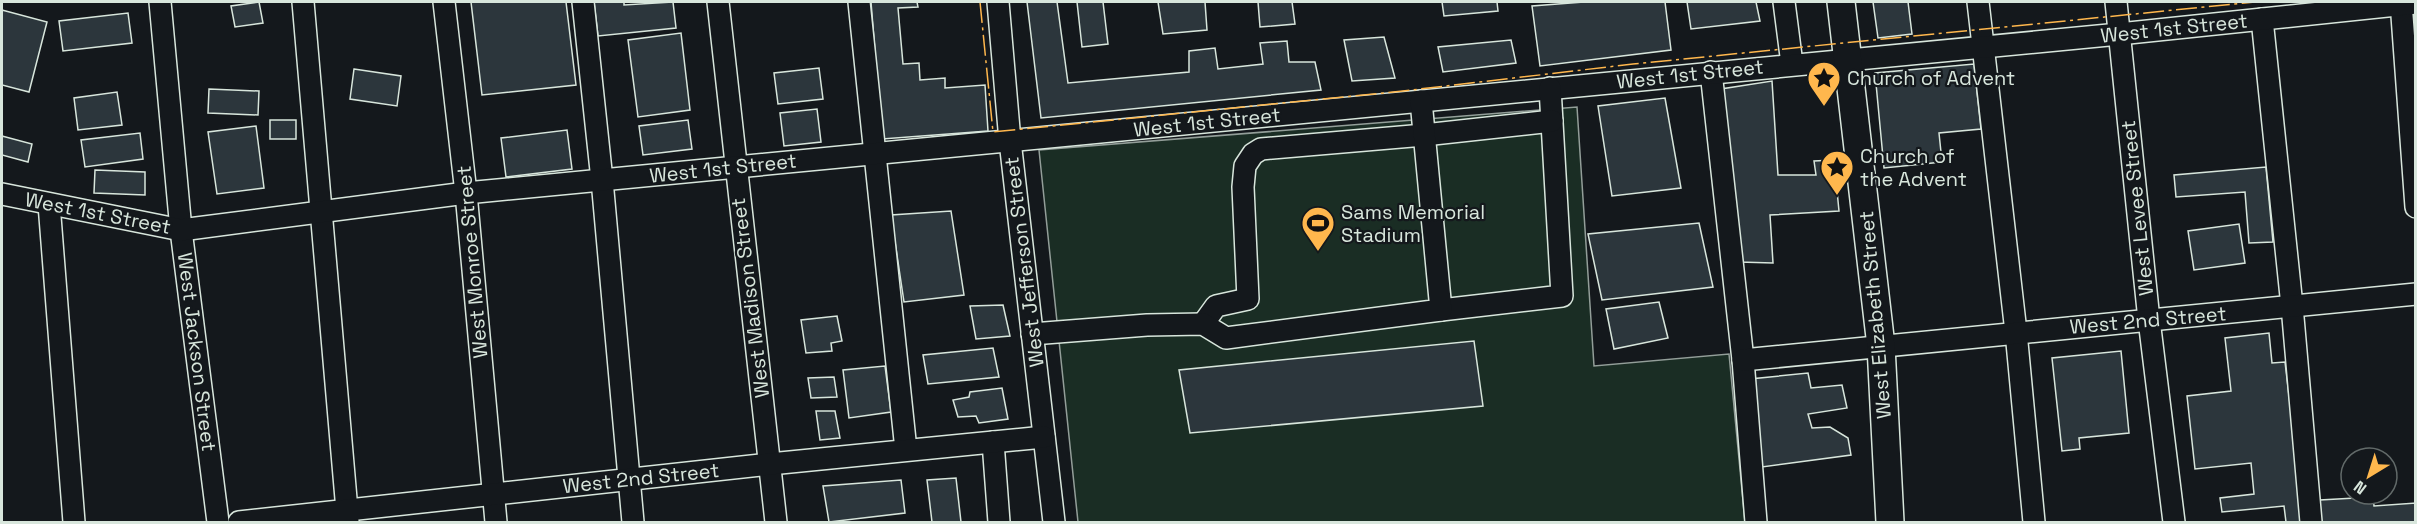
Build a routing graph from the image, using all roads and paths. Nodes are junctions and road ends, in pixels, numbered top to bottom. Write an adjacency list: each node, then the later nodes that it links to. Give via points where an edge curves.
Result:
1 (160, 2): 33 (street, West Jackson Street)
2 (303, 2): 32 (street)
3 (444, 2): 28 (street, West Monroe Street)
4 (583, 2): 27 (street)
5 (718, 2): 26 (street, West Madison Street)
6 (859, 2): 25 (street)
7 (998, 2): 24 (street, West Jefferson Street)
8 (1784, 2): 17 (street)
9 (1841, 2): 16 (main road, West Elizabeth Street)
10 (1978, 2): 15 (street)
11 (2116, 2): 14 (street, West Levee Street)
12 (2406, 3): 13 (street, West 1st Street); 19 (street)
13 (2262, 19): 14 (street, West 1st Street); 35 (street)
14 (2119, 34): 15 (street, West 1st Street); 37 (street, West Levee Street)
15 (1983, 46): 16 (street, West 1st Street); 39 (street)
16 (1849, 58): 17 (street, West 1st Street); 41 (main road, West Elizabeth Street)
17 (1792, 64): 18 (street, West 1st Street)
18 (1711, 72): 20 (street, West 1st Street); 42 (street)
19 (2411, 73): 31 (street)
20 (1550, 88): 21 (street, West 1st Street); 22 (street)
21 (1421, 101): 23 (street); 24 (street, West 1st Street)
22 (1551, 122): 23 (street); 36 (street, via 1562,296)
23 (1424, 135): 36 (street); 38 (street, via 1261,149 1253,154 1245,166 1243,188 1248,299 1216,306)
24 (1010, 141): 25 (street, West 1st Street); 40 (street, West Jefferson Street)
25 (876, 154): 26 (street, West 1st Street); 45 (street)
26 (735, 167): 27 (street, West 1st Street); 46 (street, West Madison Street)
27 (603, 180): 28 (street, West 1st Street); 47 (street)
28 (466, 193): 32 (street, West 1st Street); 48 (street, West Monroe Street)
29 (2, 194): 30 (street, West 1st Street)
30 (49, 204): 33 (street, West 1st Street); 50 (street)
31 (2415, 207)
32 (320, 212): 33 (street, West 1st Street); 49 (street)
33 (181, 230): 51 (street, West Jackson Street)
34 (2415, 294): 35 (street, West 2nd Street)
35 (2292, 306): 37 (street, West 2nd Street); 62 (street)
36 (1441, 310): 38 (street, via 1226,338)
37 (2149, 320): 39 (street, West 2nd Street); 61 (street, West Levee Street)
38 (1203, 324): 40 (street)
39 (2016, 333): 41 (street, West 2nd Street); 60 (street)
40 (1032, 334): 43 (street, West Jefferson Street)
41 (1881, 346): 42 (street, West 2nd Street); 59 (main road, West Elizabeth Street)
42 (1743, 360): 58 (street)
43 (1044, 436): 44 (street, West 2nd Street); 57 (street, West Jefferson Street)
44 (993, 442): 45 (street, West 2nd Street); 56 (street)
45 (906, 450): 46 (street, West 2nd Street)
46 (770, 464): 47 (street, West 2nd Street); 55 (street, West Madison Street)
47 (628, 480): 48 (street, West 2nd Street); 54 (street)
48 (494, 495): 49 (street, West 2nd Street); 53 (street, West Monroe Street)
49 (347, 517): 52 (street, West 2nd Street)
50 (74, 522)
51 (218, 522)
52 (239, 522)
53 (496, 522)
54 (633, 522)
55 (776, 522)
56 (999, 522)
57 (1054, 522)
58 (1756, 522)
59 (1890, 522)
60 (2034, 522)
61 (2174, 522)
62 (2311, 522)

